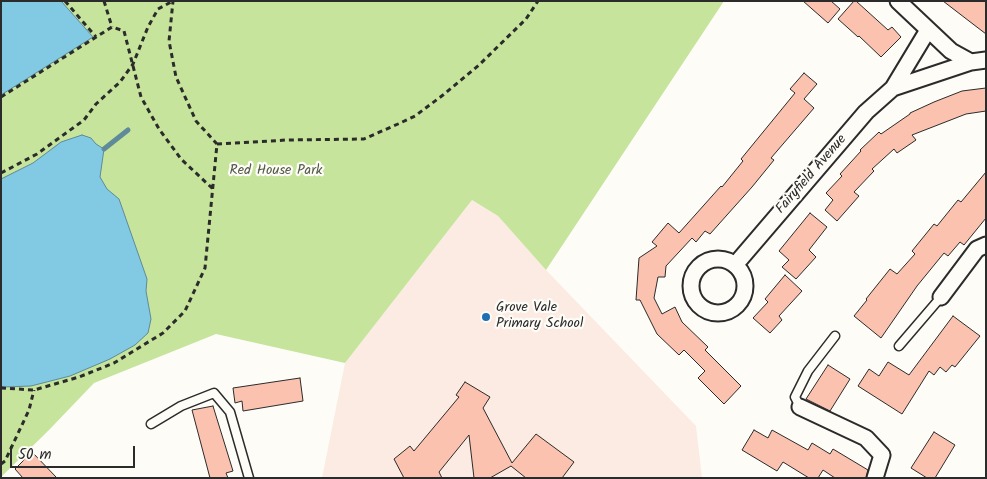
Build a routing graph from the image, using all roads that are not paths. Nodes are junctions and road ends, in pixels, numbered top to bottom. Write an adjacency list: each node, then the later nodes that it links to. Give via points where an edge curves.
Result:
1 (898, 1): 2 (street, Fairyfield Avenue)
2 (928, 30): 3 (street, Fairyfield Avenue, via 951,51); 4 (street, Fairyfield Avenue)
3 (978, 61): 4 (street, Fairyfield Avenue)
4 (893, 88): 6 (street, Fairyfield Avenue, via 866,112)
5 (986, 245): 7 (street, via 977,249)
6 (735, 264)
7 (940, 297): 9 (lane)
8 (835, 336): 10 (lane, via 808,371 795,397)
9 (900, 346)
10 (800, 407): 13 (street, via 866,438 882,455)
11 (151, 424): 12 (lane, via 181,406 214,393 230,412)
12 (249, 478)
13 (875, 478)

